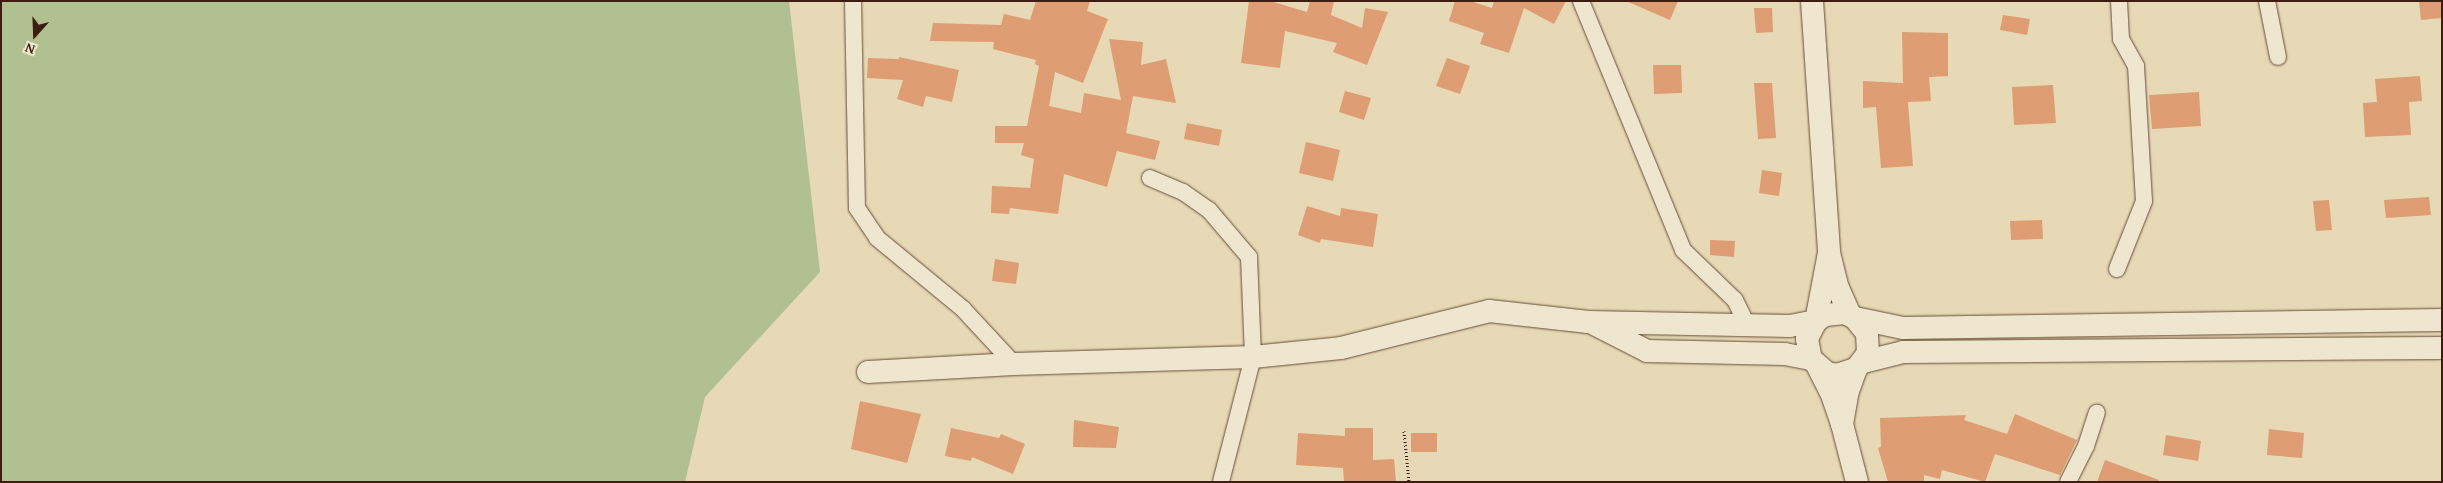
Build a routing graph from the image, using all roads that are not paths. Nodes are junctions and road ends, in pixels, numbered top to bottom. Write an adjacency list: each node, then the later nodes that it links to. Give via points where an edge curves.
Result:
1 (853, 1): 18 (street, via 857,208 877,238 963,309)
2 (1581, 1): 14 (street, via 1683,250 1735,300)
3 (1812, 1): 8 (street)
4 (2119, 1): 9 (street, via 2121,39 2136,66 2144,201)
5 (2266, 1): 6 (street)
6 (2278, 57)
7 (1150, 178): 16 (street, via 1183,192 1209,210 1249,257)
8 (1829, 253): 10 (street, via 1838,288); 12 (street)
9 (2118, 269)
10 (1852, 316): 11 (street, via 1903,328); 12 (street, via 1835,313); 19 (street, via 1867,333 1869,343)
11 (2442, 320)
12 (1816, 321): 14 (street, via 1790,326); 17 (street, via 1807,339)
13 (1588, 322): 14 (street); 16 (street, via 1489,311 1341,348); 17 (street, via 1647,351 1785,354)
14 (1747, 325)
15 (2442, 348): 19 (street, via 1903,352)
16 (1254, 357): 18 (street); 23 (street)
17 (1814, 363): 19 (street, via 1837,375); 22 (street, via 1831,392)
18 (1014, 364): 20 (street)
19 (1860, 365): 22 (street, via 1848,391)
20 (868, 372)
21 (2097, 413): 25 (street, via 2086,446)
22 (1842, 424): 24 (street)
23 (1221, 482)
24 (1857, 482)
25 (2068, 482)

